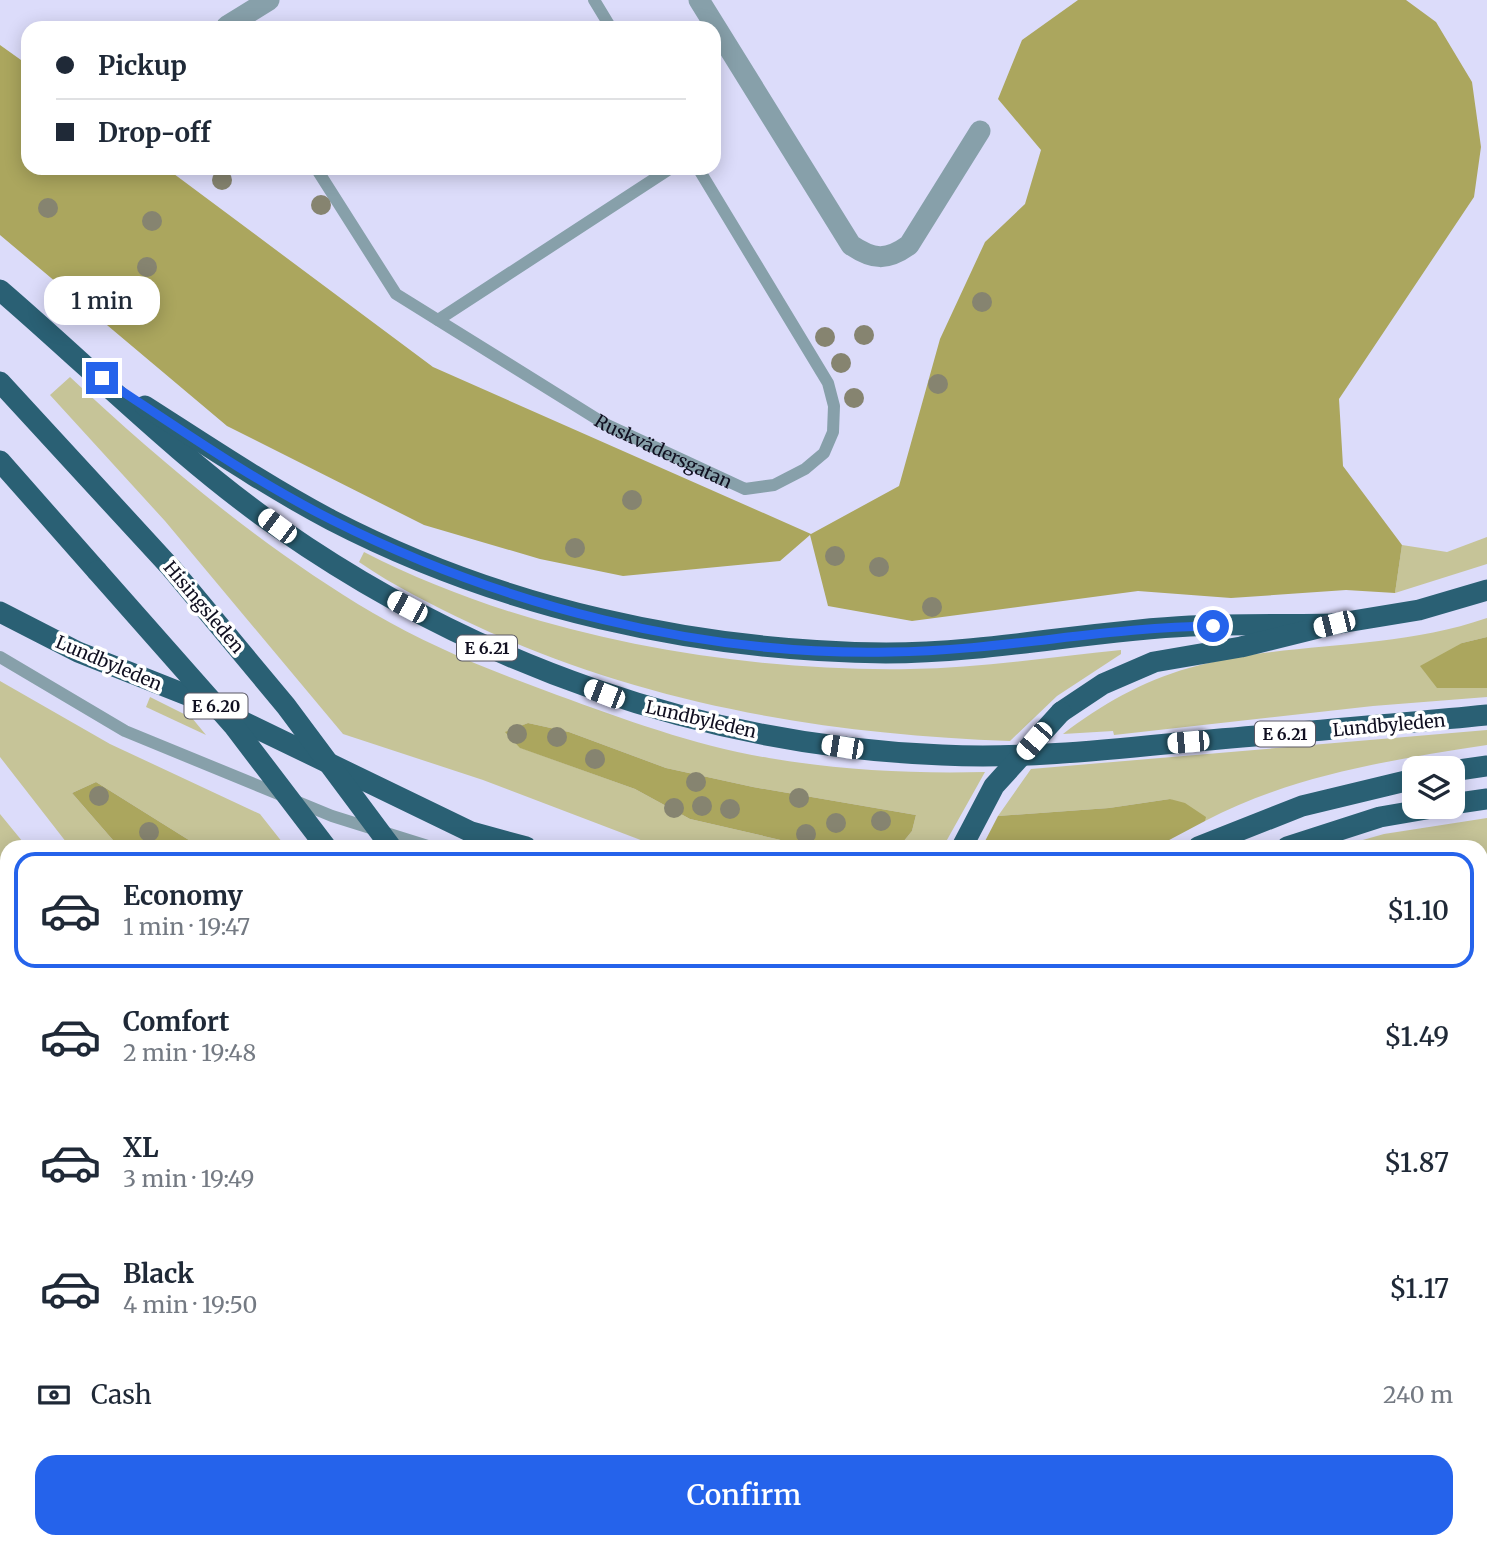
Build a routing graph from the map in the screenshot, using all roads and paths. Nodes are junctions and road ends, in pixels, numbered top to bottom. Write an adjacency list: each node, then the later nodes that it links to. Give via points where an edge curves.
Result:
1 (269, 0): 4 (street)
2 (594, 0): 5 (lane)
3 (699, 0): 6 (street)
4 (237, 21)
5 (607, 21)
6 (712, 21)
7 (721, 35): 8 (street, via 851,245 867,256 882,259 909,245)
8 (980, 131)
9 (320, 175): 13 (lane, Ruskvädersgatan, via 396,294)
10 (660, 175): 13 (lane)
11 (702, 175): 13 (lane, Ruskvädersgatan, via 828,383 834,406 833,432 824,453 805,469 774,485 745,489 605,424)
12 (0, 290): 14 (highway, Lundbyleden / E 6.21)
13 (438, 320)
14 (102, 378): 19 (highway, via 231,462 363,535 497,589 658,631 756,645 888,653 985,649 1189,626); 21 (highway, Lundbyleden / E 6.21, via 179,452 237,497 392,600 484,646 604,694 739,730 842,747 945,756 1083,752)
15 (0, 382): 29 (highway, Hisingsleden / E 6.20, bridge, via 172,569 286,706)
16 (0, 461): 28 (highway, E 6.20, bridge, via 233,725)
17 (1487, 590): 19 (highway, via 1419,610)
18 (0, 612): 31 (highway, Lundbyleden, via 471,832)
19 (1334, 624): 32 (highway, bridge, via 1154,662 1103,684 1061,712 994,786)
20 (0, 657): 30 (lane, via 125,731 332,816)
21 (1487, 715)
22 (1487, 766): 23 (highway)
23 (1465, 769)
24 (1402, 782): 33 (highway, via 1302,806)
25 (1487, 799): 26 (highway)
26 (1465, 802)
27 (1402, 813): 34 (highway)
28 (321, 840)
29 (386, 840)
30 (409, 840)
31 (500, 840)
32 (965, 840)
33 (1216, 840)
34 (1309, 840)

